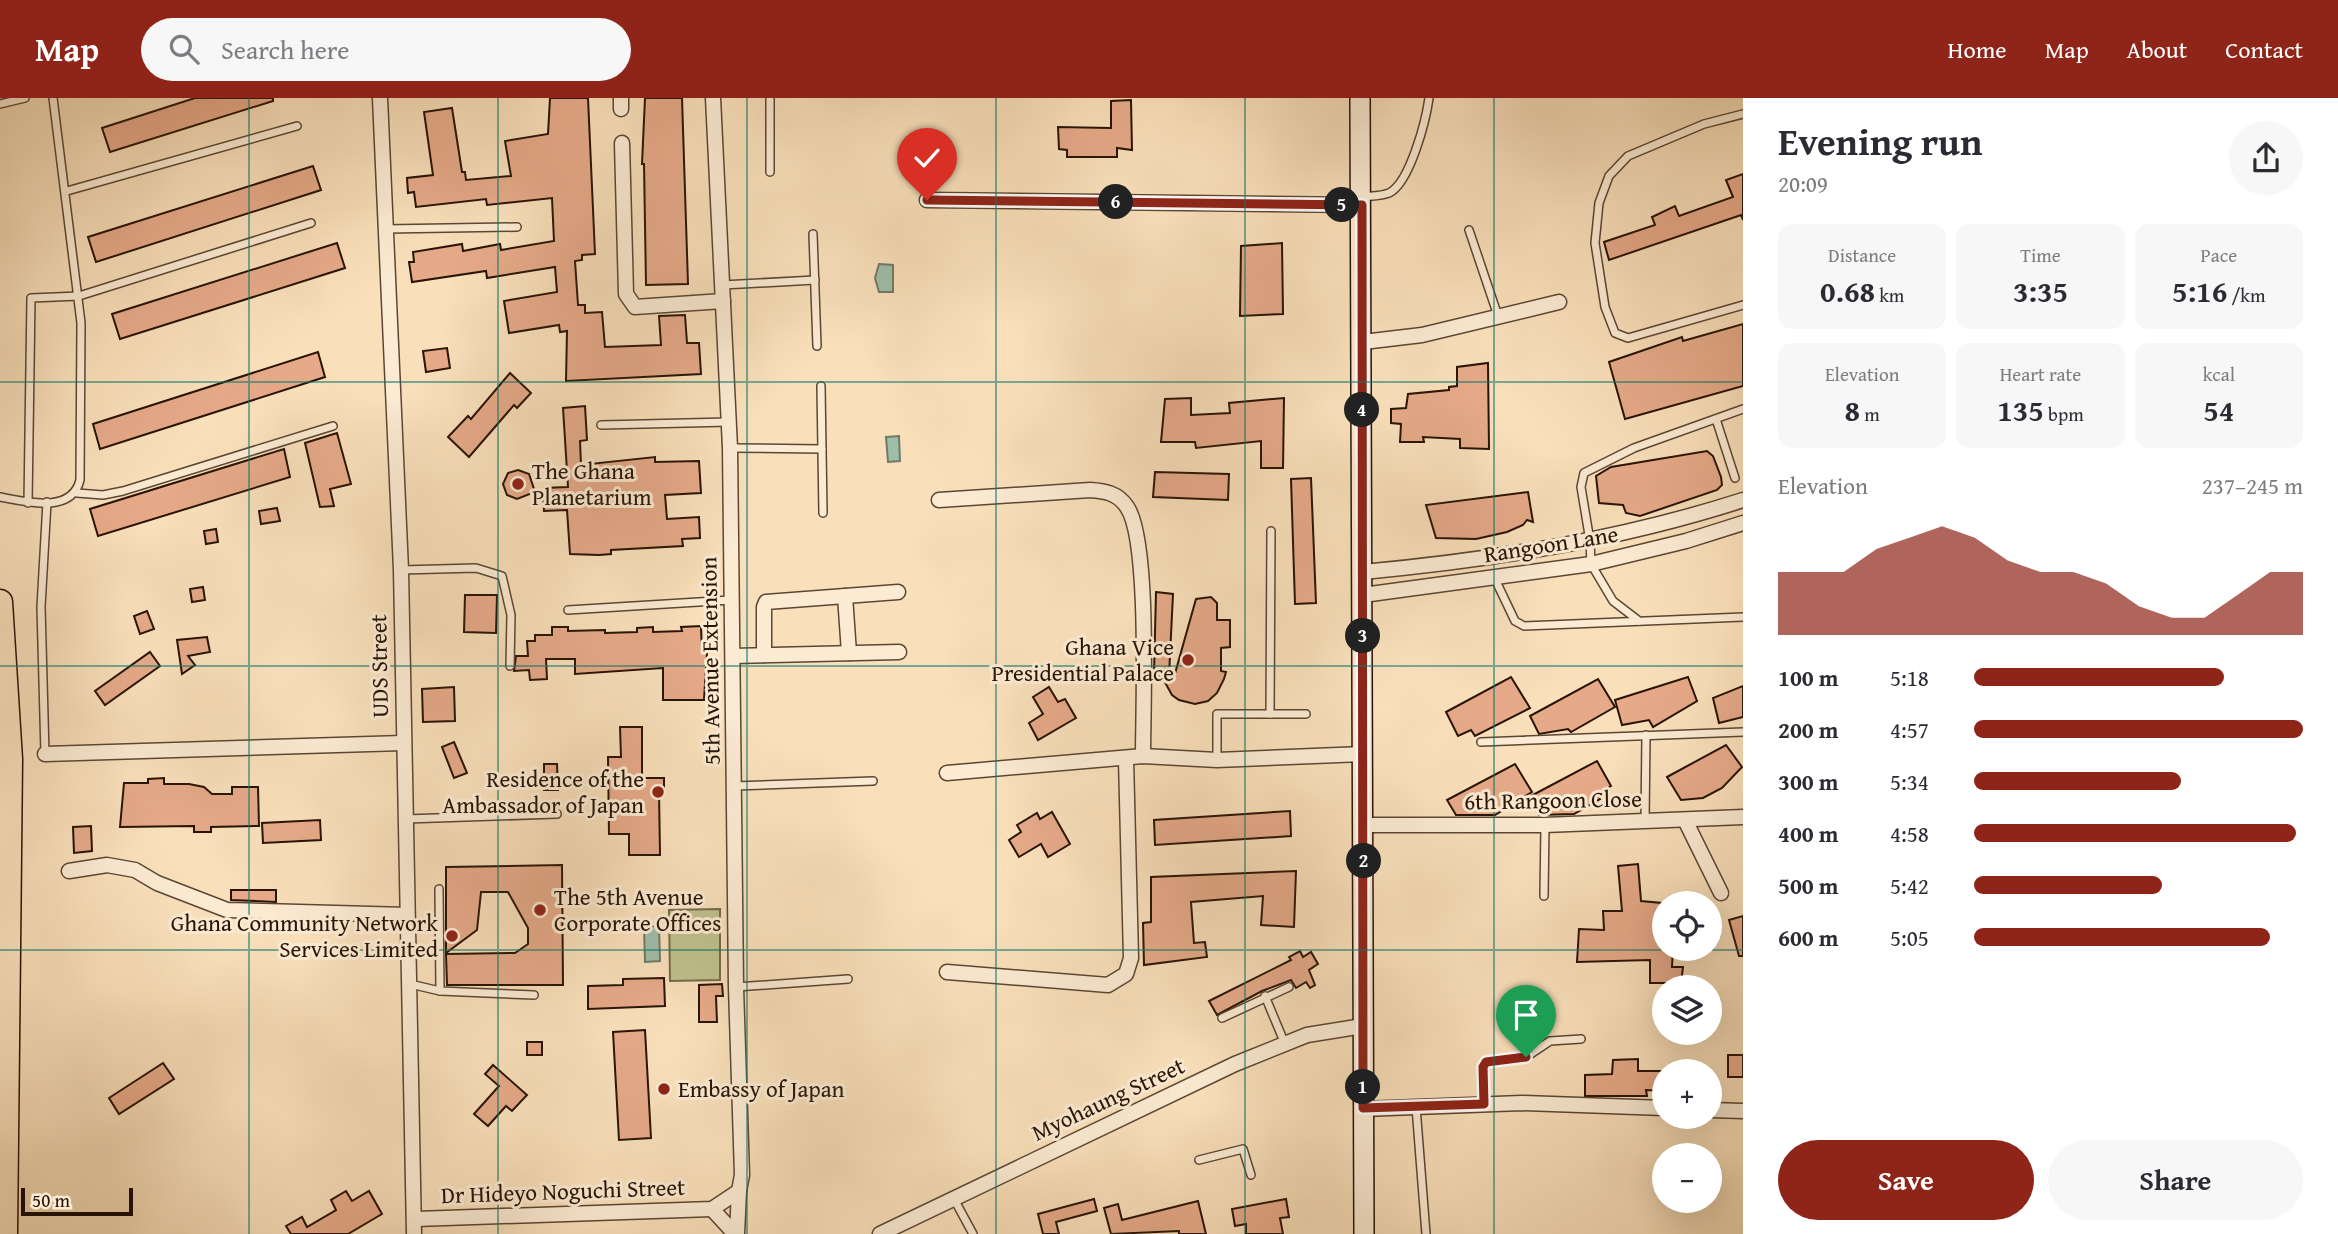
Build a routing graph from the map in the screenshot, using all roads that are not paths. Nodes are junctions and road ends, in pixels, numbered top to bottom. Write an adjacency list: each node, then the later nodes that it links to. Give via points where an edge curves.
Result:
1 (26, 98): 8 (lane)
2 (53, 98): 13 (lane)
3 (380, 98): 18 (street, UDS Street)
4 (713, 98): 22 (street, 5th Avenue Extension)
5 (769, 98): 12 (lane)
6 (1360, 98): 15 (street)
7 (1429, 98): 15 (lane, via 1402,180 1390,192)
8 (0, 104)
9 (1743, 114): 26 (lane, via 1704,124 1628,156 1609,176 1598,203 1595,243 1605,307 1615,333 1628,338)
10 (297, 126): 13 (lane)
11 (622, 143): 24 (street, via 626,294 630,301 635,307)
12 (770, 172)
13 (66, 191): 23 (lane)
14 (927, 200): 15 (street)
15 (1362, 201): 28 (street)
16 (311, 223): 23 (lane)
17 (517, 226): 18 (lane)
18 (385, 229): 50 (street, UDS Street)
19 (1469, 230): 27 (lane)
20 (813, 234): 21 (lane)
21 (815, 280): 22 (lane); 29 (lane)
22 (722, 285): 24 (street, 5th Avenue Extension)
23 (79, 296): 39 (lane); 44 (lane, via 31,298)
24 (723, 301): 33 (street, 5th Avenue Extension)
25 (1559, 302): 27 (street)
26 (1743, 305)
27 (1499, 317): 28 (street, via 1422,335)
28 (1363, 342): 51 (street)
29 (817, 346)
30 (821, 386): 37 (lane)
31 (1743, 409): 32 (lane)
32 (1716, 419): 38 (lane); 48 (lane, via 1634,448 1584,474 1581,487)
33 (729, 422): 34 (lane); 36 (street, 5th Avenue Extension)
34 (601, 425)
35 (333, 426): 39 (lane, via 123,491)
36 (730, 448): 37 (lane); 56 (street, 5th Avenue Extension)
37 (822, 449): 45 (lane)
38 (1735, 478)
39 (78, 493): 43 (lane, via 67,501)
40 (0, 497): 44 (lane)
41 (939, 500): 74 (street, via 1090,491 1109,492 1126,504 1140,547)
42 (1743, 500): 48 (street, Rangoon Lane)
43 (47, 502): 44 (lane); 72 (lane, via 41,607)
44 (28, 503)
45 (823, 513)
46 (1743, 523): 49 (street, Rangoon Lane)
47 (1271, 531): 66 (lane)
48 (1590, 541): 49 (lane); 51 (street, Rangoon Lane, via 1480,561)
49 (1591, 564): 52 (street, Rangoon Lane); 60 (lane, via 1612,601)
50 (401, 570): 65 (lane, via 476,568 502,576 511,615); 71 (street, UDS Street)
51 (1363, 572): 54 (street)
52 (1494, 577): 54 (street, Rangoon Lane); 60 (lane, via 1515,621 1524,626)
53 (898, 592): 55 (street)
54 (1363, 595): 73 (street)
55 (845, 596): 62 (street); 63 (street, via 766,601)
56 (732, 600): 58 (lane); 64 (street, 5th Avenue Extension)
57 (0, 602): 76 (highway)
58 (568, 610)
59 (1743, 617): 60 (lane)
60 (1639, 621)
61 (899, 652): 62 (street)
62 (849, 653): 63 (street)
63 (764, 655): 64 (street)
64 (733, 656): 80 (street, 5th Avenue Extension)
65 (510, 666)
66 (1269, 714): 67 (lane); 77 (lane, via 1217,714)
67 (1306, 714)
68 (1743, 732): 69 (lane)
69 (1646, 735): 70 (lane); 85 (lane)
70 (1481, 742)
71 (403, 743): 72 (street); 83 (street, UDS Street)
72 (45, 754)
73 (1363, 754): 77 (street); 86 (street)
74 (1143, 756): 75 (street); 77 (street)
75 (1126, 759): 78 (street); 93 (street, via 1131,958 1126,974 1108,985)
76 (5, 760): 118 (highway)
77 (1217, 760)
78 (947, 773)
79 (873, 781): 80 (lane)
80 (734, 786): 97 (street, 5th Avenue Extension)
81 (557, 814): 83 (lane)
82 (1743, 817): 84 (street, 6th Rangoon Close)
83 (405, 819): 92 (street, UDS Street)
84 (1685, 820): 85 (street, 6th Rangoon Close); 90 (street)
85 (1645, 821): 87 (street, 6th Rangoon Close)
86 (1364, 825): 87 (street, 6th Rangoon Close); 102 (street)
87 (1545, 825): 91 (lane)
88 (69, 871): 92 (street, via 107,865 135,870 227,911)
89 (439, 889): 98 (lane)
90 (1720, 891)
91 (1544, 896)
92 (407, 915): 95 (street, UDS Street)
93 (947, 972)
94 (848, 979): 97 (lane)
95 (409, 984): 98 (lane); 116 (street, UDS Street)
96 (1289, 986): 100 (lane)
97 (737, 987): 113 (street, 5th Avenue Extension)
98 (440, 991): 99 (lane)
99 (534, 995)
100 (1265, 996): 101 (lane); 104 (lane)
101 (1222, 1018)
102 (1363, 1026): 104 (street, Myohaung Street, via 1307,1035); 107 (street)
103 (1581, 1039): 105 (lane, via 1550,1041 1526,1057 1486,1062)
104 (1285, 1044): 114 (street, Myohaung Street)
105 (1484, 1104): 106 (street); 108 (street)
106 (1416, 1107): 107 (street); 124 (lane)
107 (1363, 1108): 123 (street)
108 (1652, 1108)
109 (1722, 1110): 110 (street)
110 (1743, 1111)
111 (1199, 1160): 112 (lane, via 1242,1149)
112 (1251, 1175)
113 (739, 1191): 115 (street); 120 (street, 5th Avenue Extension)
114 (954, 1198): 117 (street, Myohaung Street); 122 (lane)
115 (712, 1209): 116 (street, Dr Hideyo Noguchi Street); 120 (street)
116 (416, 1219): 119 (street, UDS Street)
117 (899, 1230): 121 (street, Myohaung Street)
118 (5, 1234)
119 (414, 1234)
120 (736, 1234)
121 (880, 1234)
122 (974, 1234)
123 (1364, 1234)
124 (1426, 1234)

